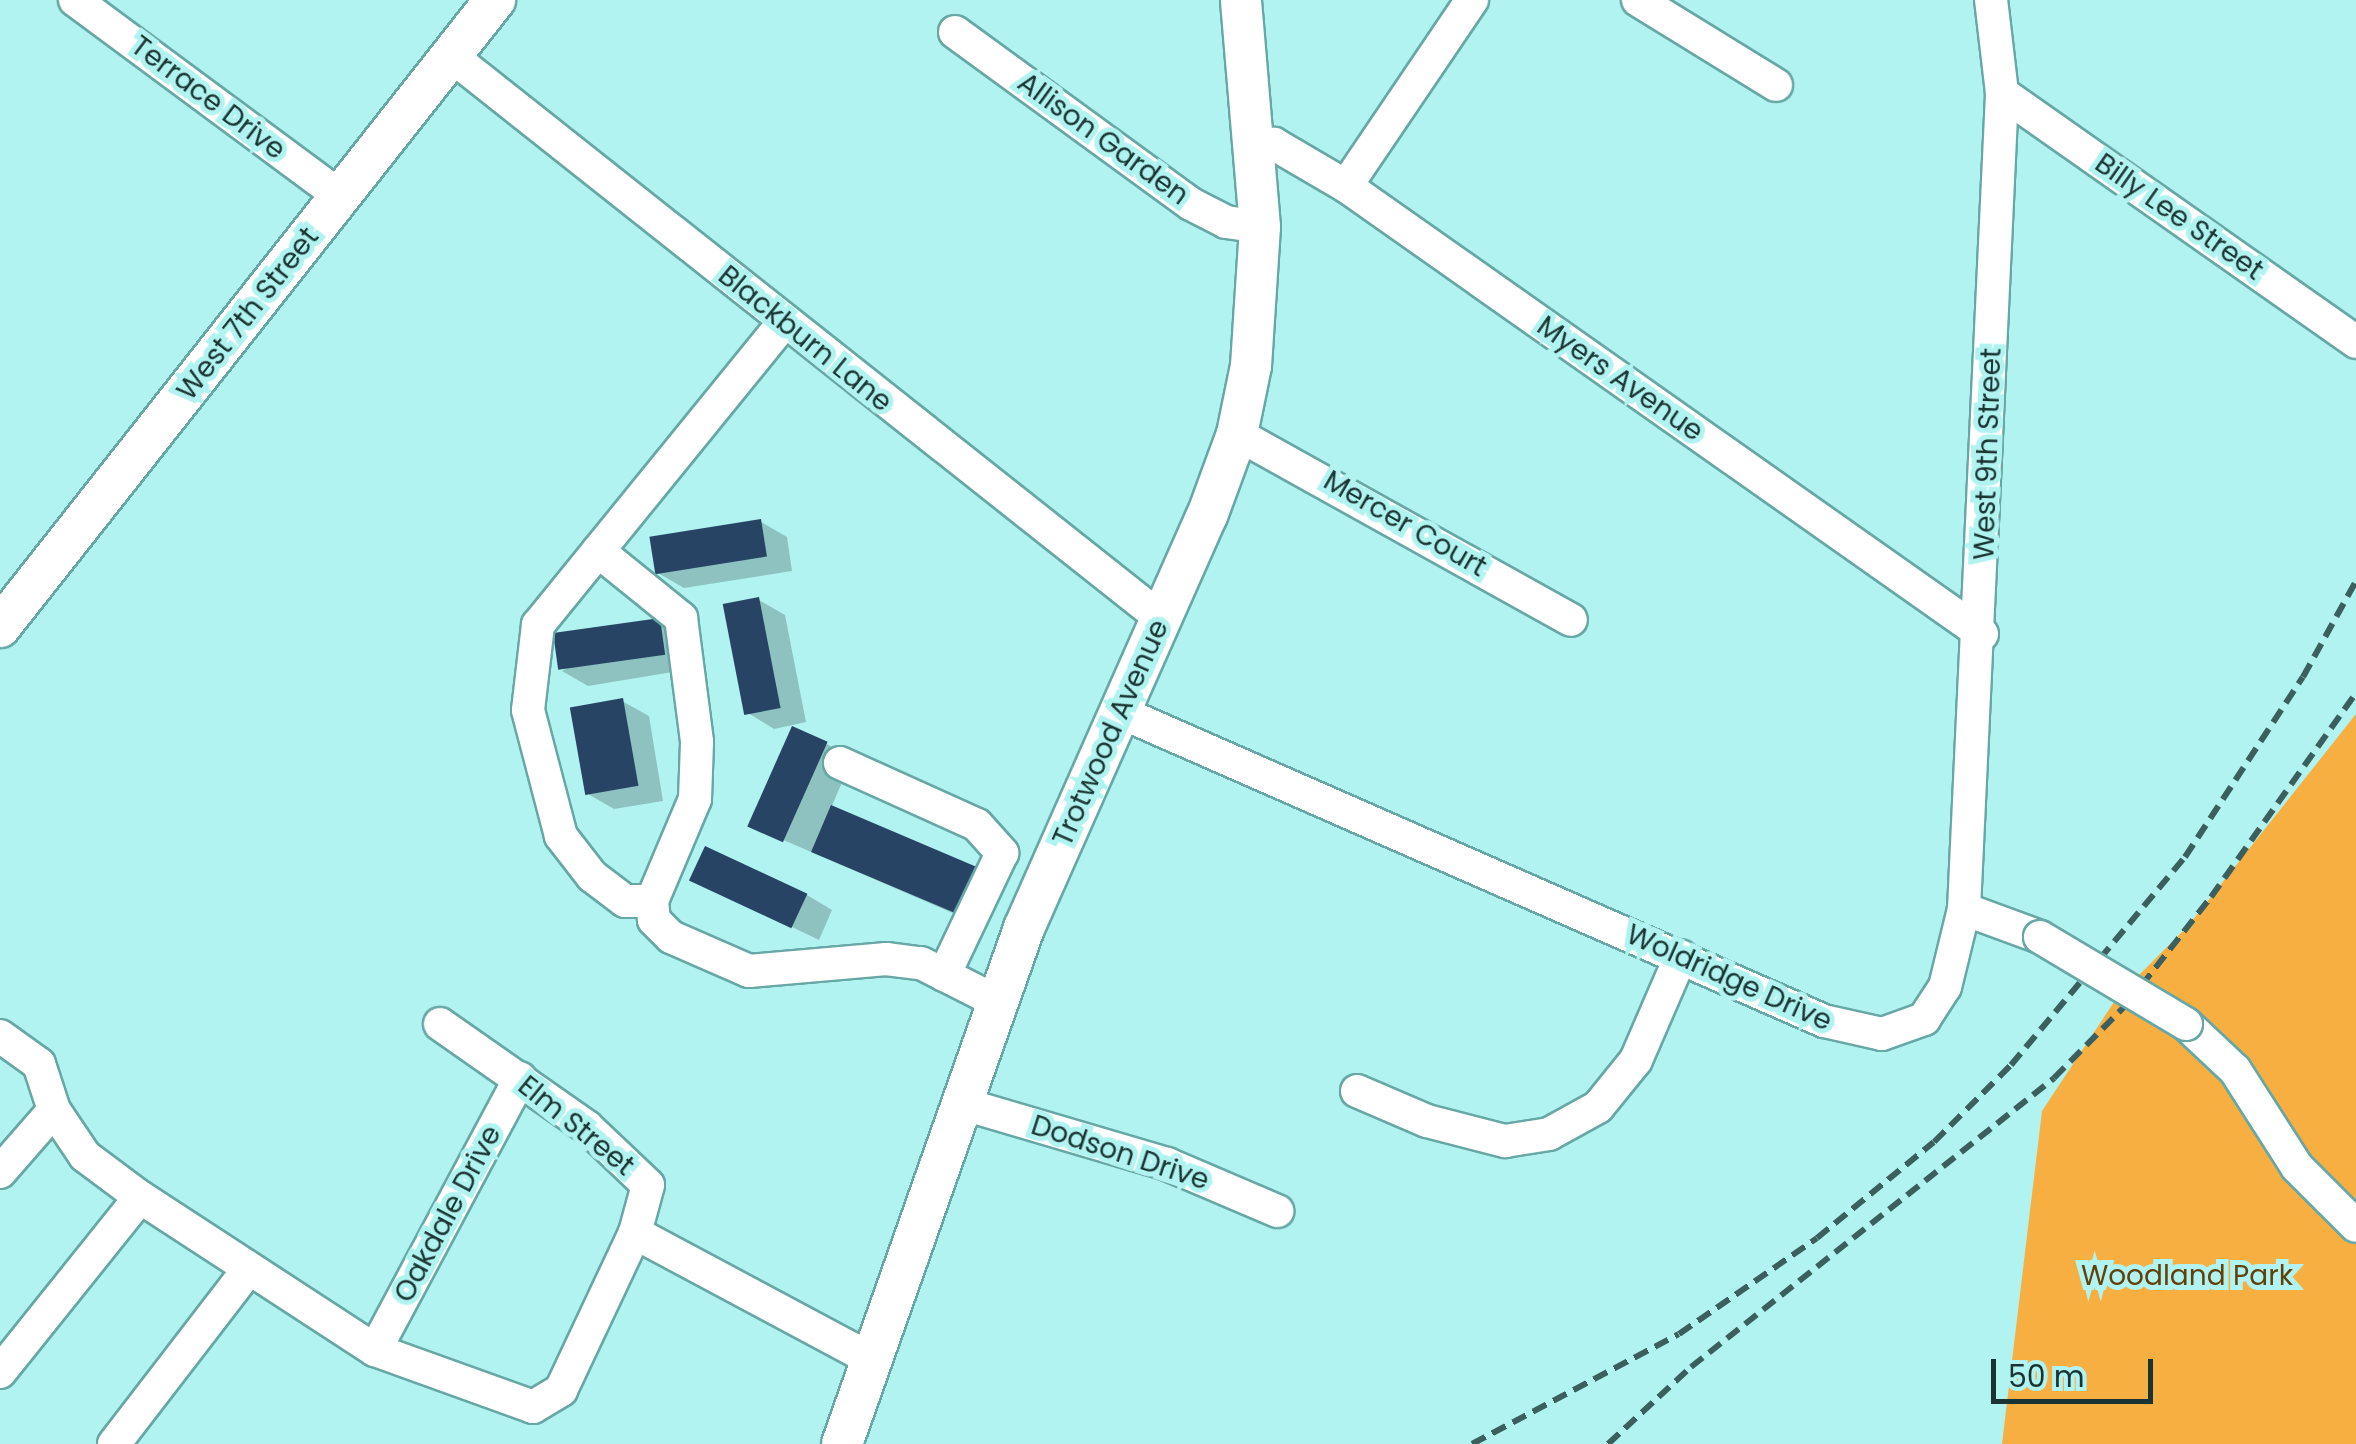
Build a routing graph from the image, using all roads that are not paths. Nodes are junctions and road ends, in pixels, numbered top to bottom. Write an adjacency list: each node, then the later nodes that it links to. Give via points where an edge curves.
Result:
1 (75, 0): 13 (street, Terrace Drive)
2 (495, 0): 8 (main road, West 7th Street)
3 (1241, 0): 11 (main road, Trotwood Avenue)
4 (1472, 0): 12 (street)
5 (1638, 0): 9 (street)
6 (1991, 0): 10 (street, West 9th Street)
7 (955, 32): 14 (street, Allison Garden, via 1191,204 1226,222)
8 (450, 55): 13 (main road, West 7th Street); 15 (street, Blackburn Lane)
9 (1776, 84)
10 (2002, 93): 16 (street, Billy Lee Street); 22 (street, West 9th Street)
11 (1252, 145): 12 (street, Myers Avenue, via 1274,144); 14 (main road, Trotwood Avenue)
12 (1346, 186): 22 (street, Myers Avenue)
13 (340, 197): 21 (main road, West 7th Street)
14 (1260, 227): 17 (main road, Trotwood Avenue, via 1251,366)
15 (784, 322): 18 (street); 19 (street, Blackburn Lane)
16 (2356, 342)
17 (1236, 434): 19 (main road, Trotwood Avenue); 20 (street, Mercer Court)
18 (598, 551): 25 (street, via 681,618 697,742 695,798); 25 (street, via 538,626 528,710 561,836 592,876 625,902)
19 (1162, 618): 23 (main road, Trotwood Avenue)
20 (1571, 620)
21 (0, 627)
22 (1982, 634): 26 (street, West 9th Street)
23 (1120, 712): 27 (street, Woldridge Drive); 29 (main road, Trotwood Avenue)
24 (840, 763): 28 (street, via 976,825 1002,852)
25 (652, 901): 28 (street, via 654,920 671,937 750,971 886,959 920,963)
26 (1964, 909): 27 (street, Woldridge Drive, via 1945,987 1924,1019 1882,1034 1824,1021); 39 (street, bridge, via 2040,937 2186,1024 2235,1070 2296,1168)
27 (1681, 956): 33 (street, via 1636,1060 1598,1107 1549,1134 1505,1141 1426,1121)
28 (944, 975): 29 (street)
29 (996, 1001): 34 (main road, Trotwood Avenue)
30 (440, 1024): 32 (street, Elm Street)
31 (0, 1036): 35 (street, via 39,1064)
32 (520, 1078): 40 (street, Elm Street, via 648,1185); 42 (street, Oakdale Drive)
33 (1357, 1091)
34 (960, 1103): 38 (street, Dodson Drive, via 1168,1164); 43 (main road, Trotwood Avenue)
35 (54, 1110): 36 (street); 37 (street, via 85,1156)
36 (0, 1172)
37 (140, 1197): 41 (street); 44 (street)
38 (1276, 1211)
39 (2356, 1226)
40 (635, 1234): 42 (street, via 561,1390 533,1407); 43 (street)
41 (247, 1271): 42 (street); 45 (street)
42 (376, 1350)
43 (871, 1359): 46 (main road, Trotwood Avenue)
44 (0, 1372)
45 (114, 1444)
46 (842, 1444)

